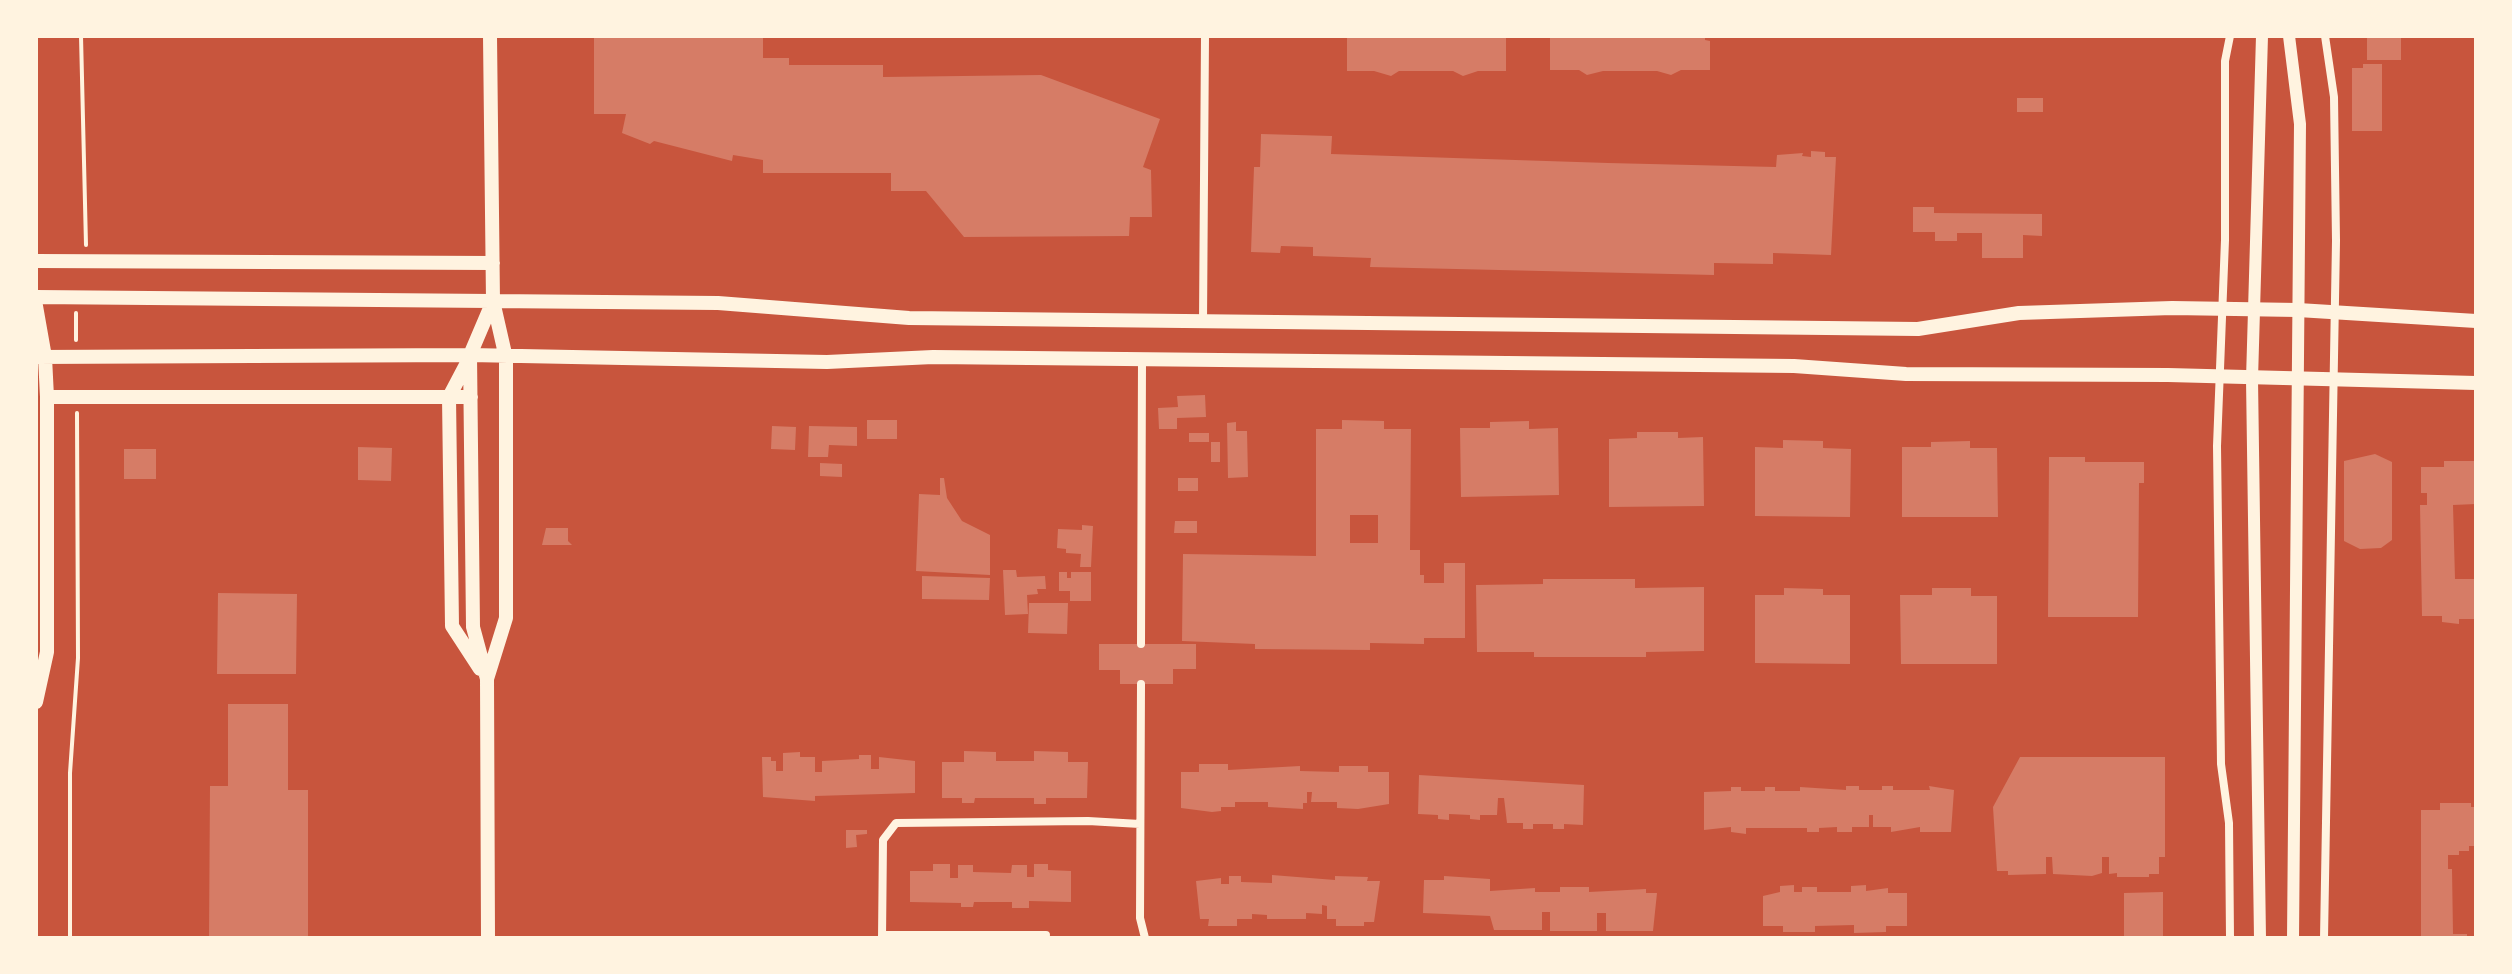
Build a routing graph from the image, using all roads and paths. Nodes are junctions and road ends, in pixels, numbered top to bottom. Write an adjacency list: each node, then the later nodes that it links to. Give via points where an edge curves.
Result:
1 (81, 36): 9 (path)
2 (490, 36): 10 (main road)
3 (1205, 36): 19 (street)
4 (2230, 36): 14 (street, via 2225,61)
5 (2262, 36): 15 (main road)
6 (2289, 36): 16 (main road, via 2300,124)
7 (2325, 36): 17 (street, via 2334,97)
8 (36, 261): 9 (main road)
9 (86, 261): 10 (main road)
10 (493, 263): 12 (main road)
11 (36, 297): 12 (main road)
12 (493, 301): 19 (main road, via 718,303 909,318); 20 (main road); 22 (main road)
13 (36, 306): 21 (main road)
14 (2222, 309): 15 (main road); 19 (main road, via 2019,313 1918,329); 24 (street)
15 (2252, 309): 16 (main road); 25 (main road)
16 (2298, 310): 17 (main road); 26 (main road)
17 (2335, 312): 18 (main road); 27 (street)
18 (2476, 321)
19 (1203, 322)
20 (470, 355): 21 (main road); 22 (main road); 30 (main road); 31 (main road)
21 (40, 357): 29 (main road)
22 (506, 358): 23 (main road); 34 (main road, via 506,618)
23 (1142, 361): 24 (main road, via 1794,366 1906,374); 33 (street)
24 (2219, 377): 25 (main road); 43 (street, via 2221,764 2229,823)
25 (2252, 379): 26 (main road); 44 (main road)
26 (2298, 380): 27 (main road); 45 (main road)
27 (2334, 380): 28 (main road); 46 (street)
28 (2476, 383)
29 (47, 397): 32 (main road); 36 (main road, via 47,652)
30 (449, 397): 31 (main road); 32 (main road); 34 (main road, via 452,626)
31 (471, 397): 34 (main road, via 473,627)
32 (76, 398): 40 (path, via 78,658 70,773)
33 (1141, 644)
34 (487, 679): 41 (main road)
35 (1141, 684): 37 (street)
36 (36, 702)
37 (1140, 824): 39 (street, via 896,823 883,840); 42 (street, via 1140,918)
38 (1046, 935): 39 (street)
39 (882, 936)
40 (70, 938)
41 (488, 938)
42 (1145, 938)
43 (2230, 938)
44 (2260, 938)
45 (2293, 938)
46 (2324, 938)

